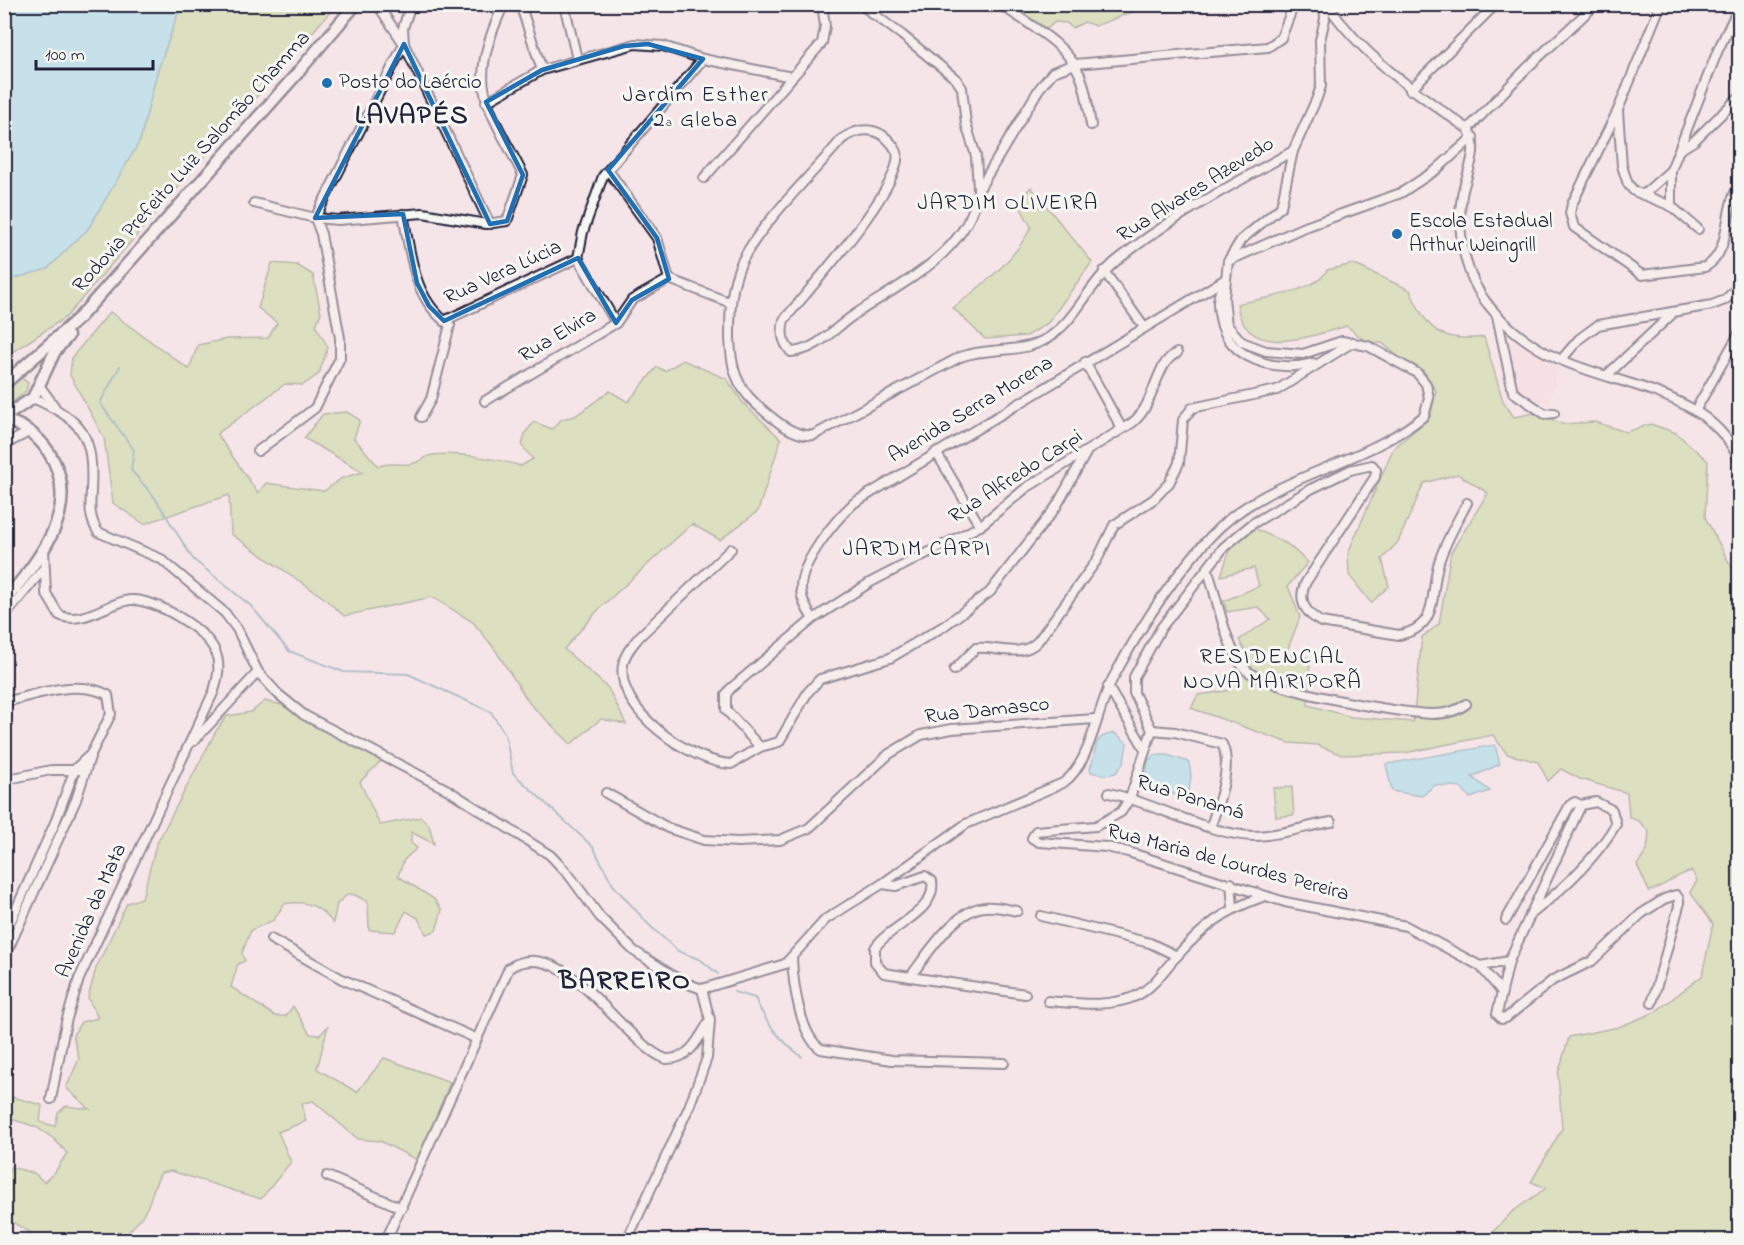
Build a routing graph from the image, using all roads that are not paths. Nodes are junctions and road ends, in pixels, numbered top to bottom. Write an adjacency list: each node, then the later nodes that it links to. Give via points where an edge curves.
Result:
1 (356, 4): 54 (main road, Rodovia Prefeito Luiz Salomão Chamma)
2 (377, 4): 18 (street)
3 (411, 4): 18 (street, via 403,28)
4 (504, 4): 26 (street, via 488,39 483,84)
5 (520, 4): 22 (street)
6 (564, 4): 19 (street)
7 (822, 4): 23 (street, via 822,43)
8 (860, 4): 17 (street)
9 (879, 4): 17 (street)
10 (1000, 4): 21 (street, via 1058,46)
11 (1294, 4): 21 (street, via 1281,38 1268,47)
12 (1326, 4): 24 (street, via 1344,27); 32 (street, via 1320,40 1321,86 1314,110)
13 (1496, 4): 24 (street)
14 (1596, 4): 29 (street)
15 (1661, 4): 27 (street)
16 (1740, 5): 31 (street, via 1718,50)
17 (872, 14): 37 (street, via 962,88 966,124 976,156)
18 (404, 44): 42 (street); 43 (street)
19 (577, 59): 20 (street, via 636,44 663,46); 22 (street)
20 (703, 59): 23 (street); 33 (street)
21 (1075, 64): 28 (street, via 1086,94); 37 (street, via 1053,72 1039,89)
22 (542, 70): 26 (street)
23 (792, 77): 35 (street)
24 (1410, 90): 29 (street)
25 (1740, 96): 31 (street)
26 (486, 102): 43 (street, via 523,176 507,221)
27 (1618, 110): 36 (street, via 1572,204 1571,220 1578,232 1642,275 1712,263 1721,248 1732,197); 38 (street, via 1623,174 1634,191)
28 (1091, 125)
29 (1468, 129): 30 (street)
30 (1473, 137): 46 (street, via 1436,170 1401,193 1302,228); 53 (street, via 1460,229 1473,279)
31 (1681, 149): 34 (street)
32 (1293, 151): 46 (street, via 1281,207 1241,240); 47 (street, Rua Alvares Azevedo, via 1197,205)
33 (608, 170): 45 (street, via 595,192); 48 (street, via 657,238)
34 (1671, 170): 38 (street); 40 (street)
35 (704, 178)
36 (1740, 184)
37 (978, 191): 51 (street, via 967,224 929,266 848,319 821,343 791,352 784,342 784,320 869,216 897,166 897,152 884,137 866,129 853,132 842,139 750,247 737,273)
38 (1643, 195): 40 (street)
39 (254, 203): 42 (street)
40 (1671, 206): 44 (street)
41 (403, 214): 42 (street, via 338,220); 43 (street, via 435,213); 55 (street, via 417,283 429,306)
42 (315, 218): 79 (street, via 340,339 340,358 315,408)
43 (490, 224)
44 (1698, 229)
45 (578, 258): 55 (street, Rua Vera Lúcia); 56 (street, Rua Elvira)
46 (1228, 261): 49 (street)
47 (1104, 272): 51 (street, Rua Alvares Azevedo, via 1060,328 1048,337 1016,350 980,351 960,357 838,424 807,436 765,412 740,387 732,364); 57 (street)
48 (669, 279): 51 (street); 56 (street, via 632,300)
49 (1224, 281): 57 (street, Avenida Serra Morena); 59 (street, via 1227,325 1242,342 1266,351 1303,354 1332,342); 63 (street, via 1217,298 1218,311 1222,330 1231,345 1264,363 1301,367)
50 (1740, 285): 52 (street, via 1719,303)
51 (731, 303)
52 (1672, 314): 61 (street, via 1598,325); 65 (street)
53 (1497, 316): 61 (street); 73 (street, via 1513,392 1545,414)
54 (80, 318): 64 (main road, Rodovia Prefeito Luiz Salomão Chamma); 67 (main road, Rodovia Prefeito Luiz Salomão Chamma, via 55,351)
55 (444, 321): 74 (street, via 450,325 431,399)
56 (616, 323): 69 (street, Rua Elvira)
57 (1144, 327): 62 (street, Avenida Serra Morena)
58 (1740, 332): 72 (street)
59 (1354, 342): 63 (street); 94 (street, via 1417,373 1426,384 1429,398 1424,416 1402,431 1235,513 1195,554 1163,597)
60 (1177, 352): 76 (street, Rua Alfredo Carpi, via 1163,365 1145,410)
61 (1561, 360): 65 (street)
62 (1085, 362): 76 (street); 80 (street, Avenida Serra Morena)
63 (1320, 362): 92 (street, via 1277,390 1202,404 1186,413 1179,463 1169,483 1154,499 1114,525 1096,560 1038,641 1020,650 976,648)
64 (19, 373): 66 (main road, Rodovia Prefeito Luiz Salomão Chamma); 67 (main road)
65 (1606, 375): 72 (street)
66 (4, 384)
67 (39, 385): 68 (main road, Rodovia Prefeito Luiz Salomão Chamma); 71 (street)
68 (33, 398): 70 (main road); 71 (street)
69 (485, 401)
70 (24, 406): 75 (main road); 77 (main road)
71 (56, 409): 93 (street, via 75,422 88,440 92,465 90,514 99,532 161,559 225,613)
72 (1695, 411): 82 (street, via 1728,439)
73 (1554, 413)
74 (420, 417)
75 (4, 419): 77 (main road)
76 (1122, 429): 81 (street, Rua Alfredo Carpi)
77 (31, 431): 78 (street); 85 (main road, via 52,458 63,483 59,514)
78 (4, 446)
79 (258, 451)
80 (936, 452): 84 (street); 91 (street, Avenida Serra Morena, via 854,503 833,524 802,577 802,597)
81 (1086, 453): 84 (street, Rua Alfredo Carpi, via 1026,488); 100 (street, via 1056,507 990,592 944,626 890,658 820,679 779,742)
82 (1740, 462)
83 (1467, 503): 88 (street, via 1439,560 1432,606 1421,627 1412,633 1399,635 1322,622 1306,609 1302,589 1375,477 1374,466 1366,464 1311,489 1252,524 1224,547)
84 (980, 526): 91 (street, Rua Alfredo Carpi, via 871,582)
85 (44, 549): 87 (street, Avenida da Mata); 89 (main road)
86 (731, 549): 100 (street, via 628,651 622,664 626,688 640,714 674,741 724,764 736,763)
87 (44, 568): 90 (street); 99 (street, Avenida da Mata, via 49,602 65,618 81,618 117,603 143,601 183,620 211,643 219,664 218,678)
88 (1208, 571): 96 (street, via 1235,655 1258,678 1342,700 1431,714 1458,710); 98 (street, via 1161,628 1134,677 1134,693)
89 (4, 602)
90 (4, 617)
91 (813, 619): 100 (street, Rua Alfredo Carpi, via 726,695 726,710)
92 (954, 670)
93 (258, 672): 99 (street, Avenida da Mata); 128 (street, via 304,715 448,790 550,855 634,951 683,982)
94 (1108, 687): 97 (street); 101 (street)
95 (4, 702): 102 (street, via 80,687 94,687 108,695 111,714)
96 (1466, 704)
97 (1095, 719): 106 (street, Rua Damasco, via 952,729 921,735 889,754 809,828 780,840 704,840 668,828); 113 (street, via 1082,762 1063,783 966,824)
98 (1152, 729): 101 (street); 111 (street, via 1222,744 1226,756 1223,780)
99 (190, 745): 136 (street, Avenida da Mata, via 79,979)
100 (760, 747)
101 (1145, 748): 108 (street)
102 (91, 754): 103 (street); 104 (street)
103 (75, 769): 104 (street); 105 (street); 120 (street)
104 (88, 771): 123 (street)
105 (4, 780)
106 (606, 793)
107 (1109, 793): 108 (street, Rua Panamá)
108 (1130, 798): 111 (street, Rua Panamá); 112 (street, Rua Maria de Lourdes Pereira, via 1121,812 1104,823 1036,831 1032,838 1039,842 1106,847)
109 (1581, 805): 118 (street); 118 (street, via 1601,803 1615,815 1616,824 1588,861); 119 (street, via 1570,805)
110 (1331, 822): 111 (street, Rua Panamá, via 1256,836)
111 (1211, 826)
112 (1232, 883): 114 (street, Rua Maria de Lourdes Pereira); 115 (street)
113 (882, 884): 124 (street, via 826,919); 127 (street, via 896,886 920,876 932,880 926,903 879,942 874,955 884,973)
114 (1265, 896): 115 (street); 126 (street, Rua Maria de Lourdes Pereira, via 1316,910 1406,926)
115 (1233, 907): 122 (street, via 1210,923)
116 (1017, 911): 127 (street, via 984,907 967,914 940,936)
117 (1041, 916): 122 (street, via 1150,943)
118 (1528, 916): 125 (street)
119 (1506, 920)
120 (4, 936)
121 (271, 939): 134 (street, via 342,979)
122 (1177, 956): 131 (street, via 1156,981 1133,997 1088,1004)
123 (4, 958)
124 (792, 958): 128 (street, via 776,968); 135 (street, via 794,986 806,1027 814,1044 821,1048 892,1059)
125 (1509, 961): 126 (street); 129 (street)
126 (1480, 966): 129 (street, Rua Maria de Lourdes Pereira)
127 (910, 977): 130 (street)
128 (702, 988): 133 (street)
129 (1502, 991): 132 (street, via 1497,1008 1502,1018 1553,980 1592,961 1633,920 1664,899 1676,896 1679,906)
130 (1024, 994)
131 (1048, 1001)
132 (1652, 1003)
133 (710, 1020): 134 (street, via 684,1055 666,1059 552,964 526,960 508,968); 140 (street, via 710,1041 701,1077)
134 (475, 1038): 138 (street)
135 (1004, 1063)
136 (51, 1099)
137 (327, 1176): 138 (street)
138 (402, 1208): 139 (street)
139 (386, 1240)
140 (627, 1240)

